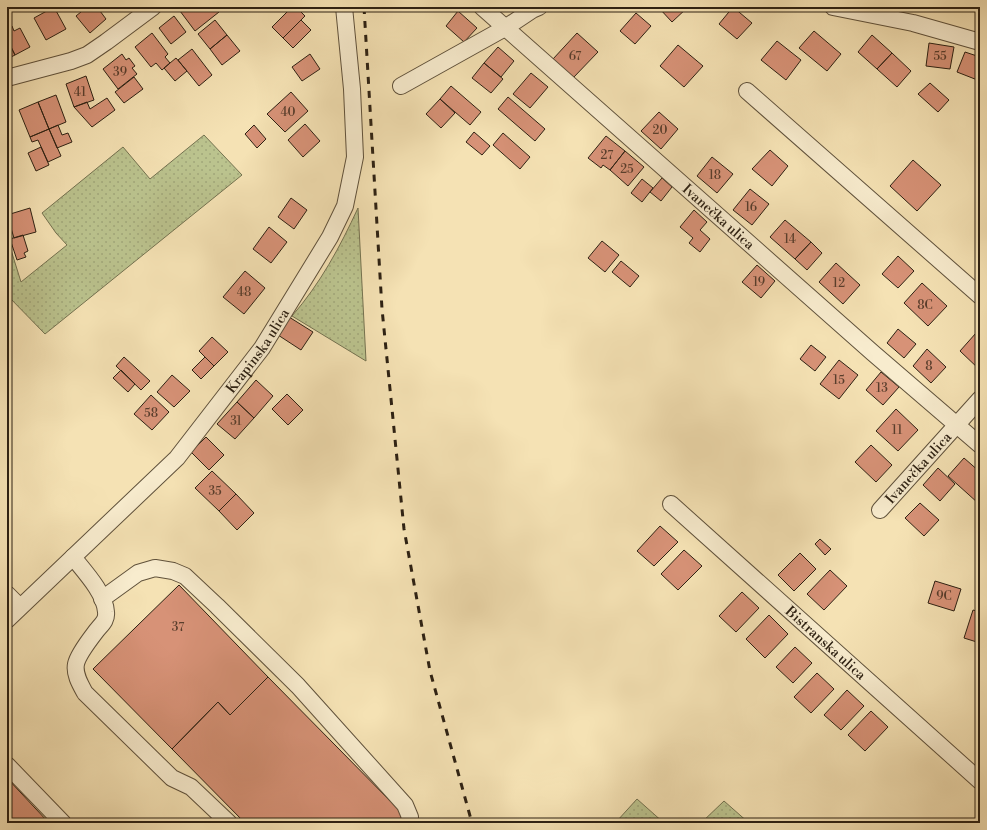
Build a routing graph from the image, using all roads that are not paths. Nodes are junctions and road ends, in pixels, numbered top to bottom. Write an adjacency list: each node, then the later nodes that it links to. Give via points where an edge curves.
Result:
1 (153, 7): 8 (street, via 87,55)
2 (344, 7): 17 (street, Krapinska ulica, via 355,157 345,206 330,238 262,348 177,458)
3 (482, 7): 6 (street, Ivanečka ulica)
4 (539, 7): 6 (street)
5 (833, 7): 7 (street, via 913,23)
6 (505, 28): 9 (street); 13 (street, Ivanečka ulica)
7 (980, 42)
8 (7, 78)
9 (401, 86)
10 (747, 91): 11 (street)
11 (980, 296)
12 (980, 399): 13 (street, Ivanečka ulica)
13 (957, 424): 14 (street, Ivanečka ulica); 16 (street, Ivanečka ulica)
14 (980, 445)
15 (671, 504): 23 (street, Bistranska ulica)
16 (880, 510)
17 (74, 556): 19 (street); 20 (street, Krapinska ulica)
18 (7, 594): 20 (street)
19 (102, 599): 25 (street, via 106,611 105,620 92,636 76,664 78,681 85,693 172,778 191,787); 26 (street, via 138,573 155,568 185,576 298,686 405,805 410,817)
20 (20, 607): 21 (street, Krapinska ulica)
21 (7, 620)
22 (7, 765): 24 (street)
23 (980, 781)
24 (63, 823)
25 (229, 823)
26 (408, 823)

